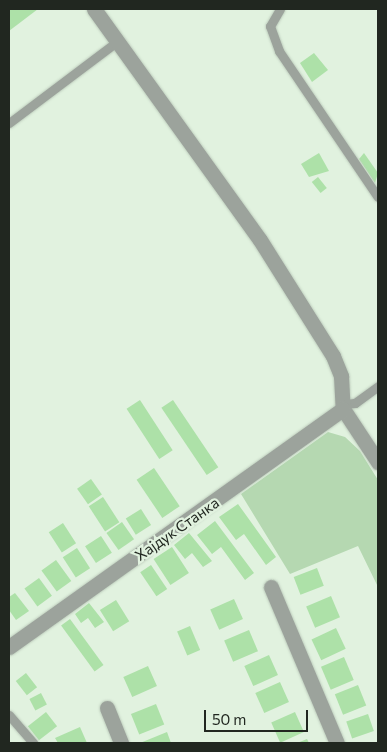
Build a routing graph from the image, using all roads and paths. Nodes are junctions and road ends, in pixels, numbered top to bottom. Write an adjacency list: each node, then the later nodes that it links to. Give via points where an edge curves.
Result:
1 (94, 9): 3 (street)
2 (280, 9): 5 (lane, via 270,26 279,50)
3 (118, 40): 4 (lane); 7 (street, via 260,240 328,347 341,376)
4 (9, 123)
5 (378, 197)
6 (378, 386): 7 (lane, via 355,403)
7 (343, 406): 8 (street); 10 (street, Хајдук Станка)
8 (378, 462)
9 (271, 587): 15 (street)
10 (9, 647)
11 (107, 708): 14 (street)
12 (9, 715): 13 (lane)
13 (33, 743)
14 (121, 743)
15 (337, 743)

